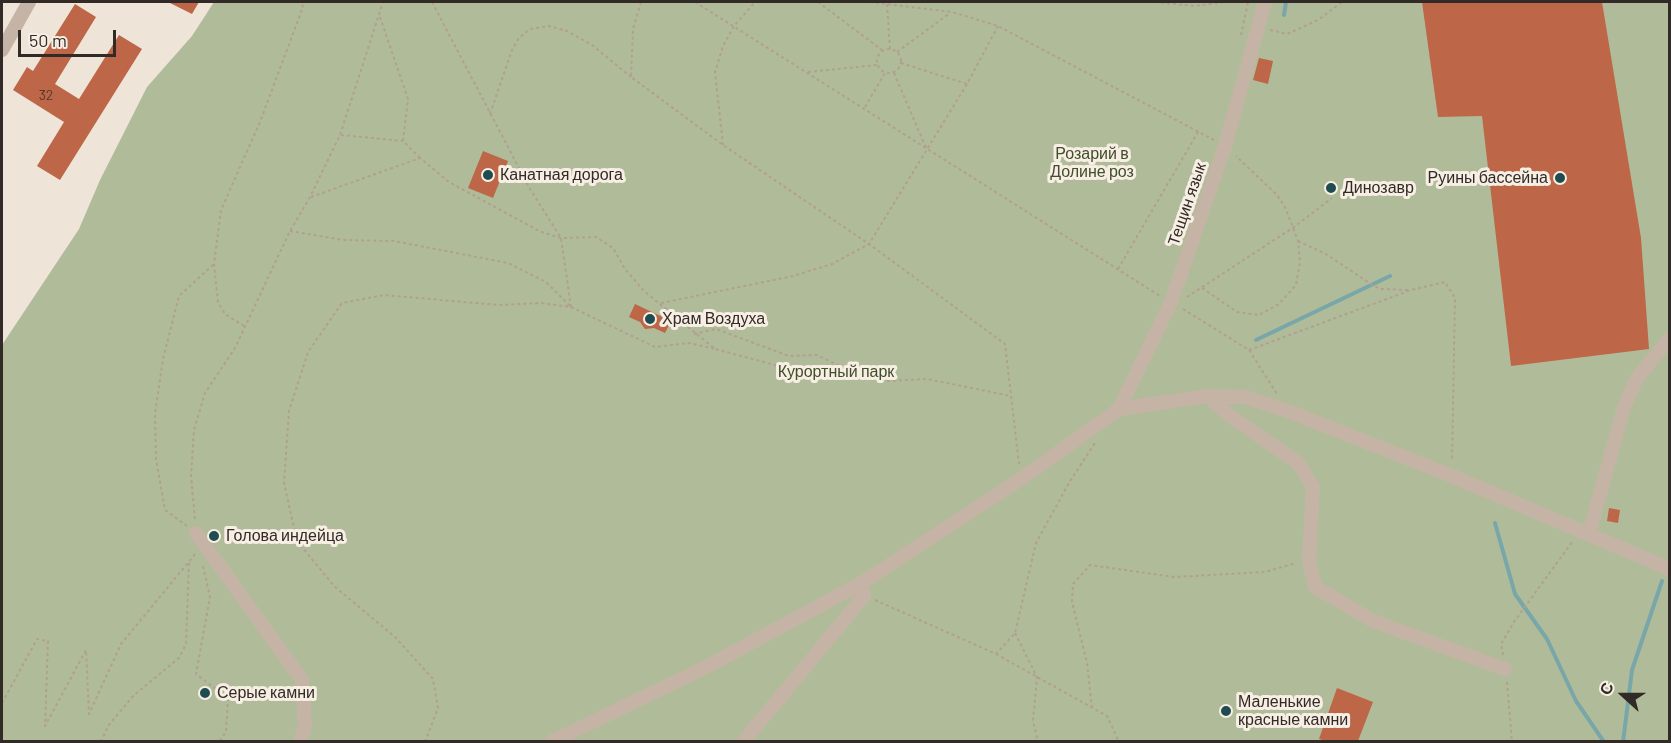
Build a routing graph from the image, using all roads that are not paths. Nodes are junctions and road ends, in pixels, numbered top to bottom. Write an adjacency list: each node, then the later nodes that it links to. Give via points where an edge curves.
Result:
1 (29, 2): 3 (street)
2 (1265, 2): 6 (street, Тещин язык, via 1225,146 1171,302)
3 (2, 50)
4 (1670, 338): 7 (street, via 1637,378 1624,407)
5 (1208, 396): 6 (street); 7 (street, via 1245,397 1288,411); 11 (street, via 1298,464 1312,487 1310,554 1315,587 1373,621)
6 (1119, 410): 10 (street)
7 (1585, 532): 9 (street)
8 (196, 533): 12 (street, via 302,680 305,726)
9 (1670, 569)
10 (862, 590): 13 (street); 14 (street)
11 (1505, 669)
12 (300, 741)
13 (551, 741)
14 (743, 741)

